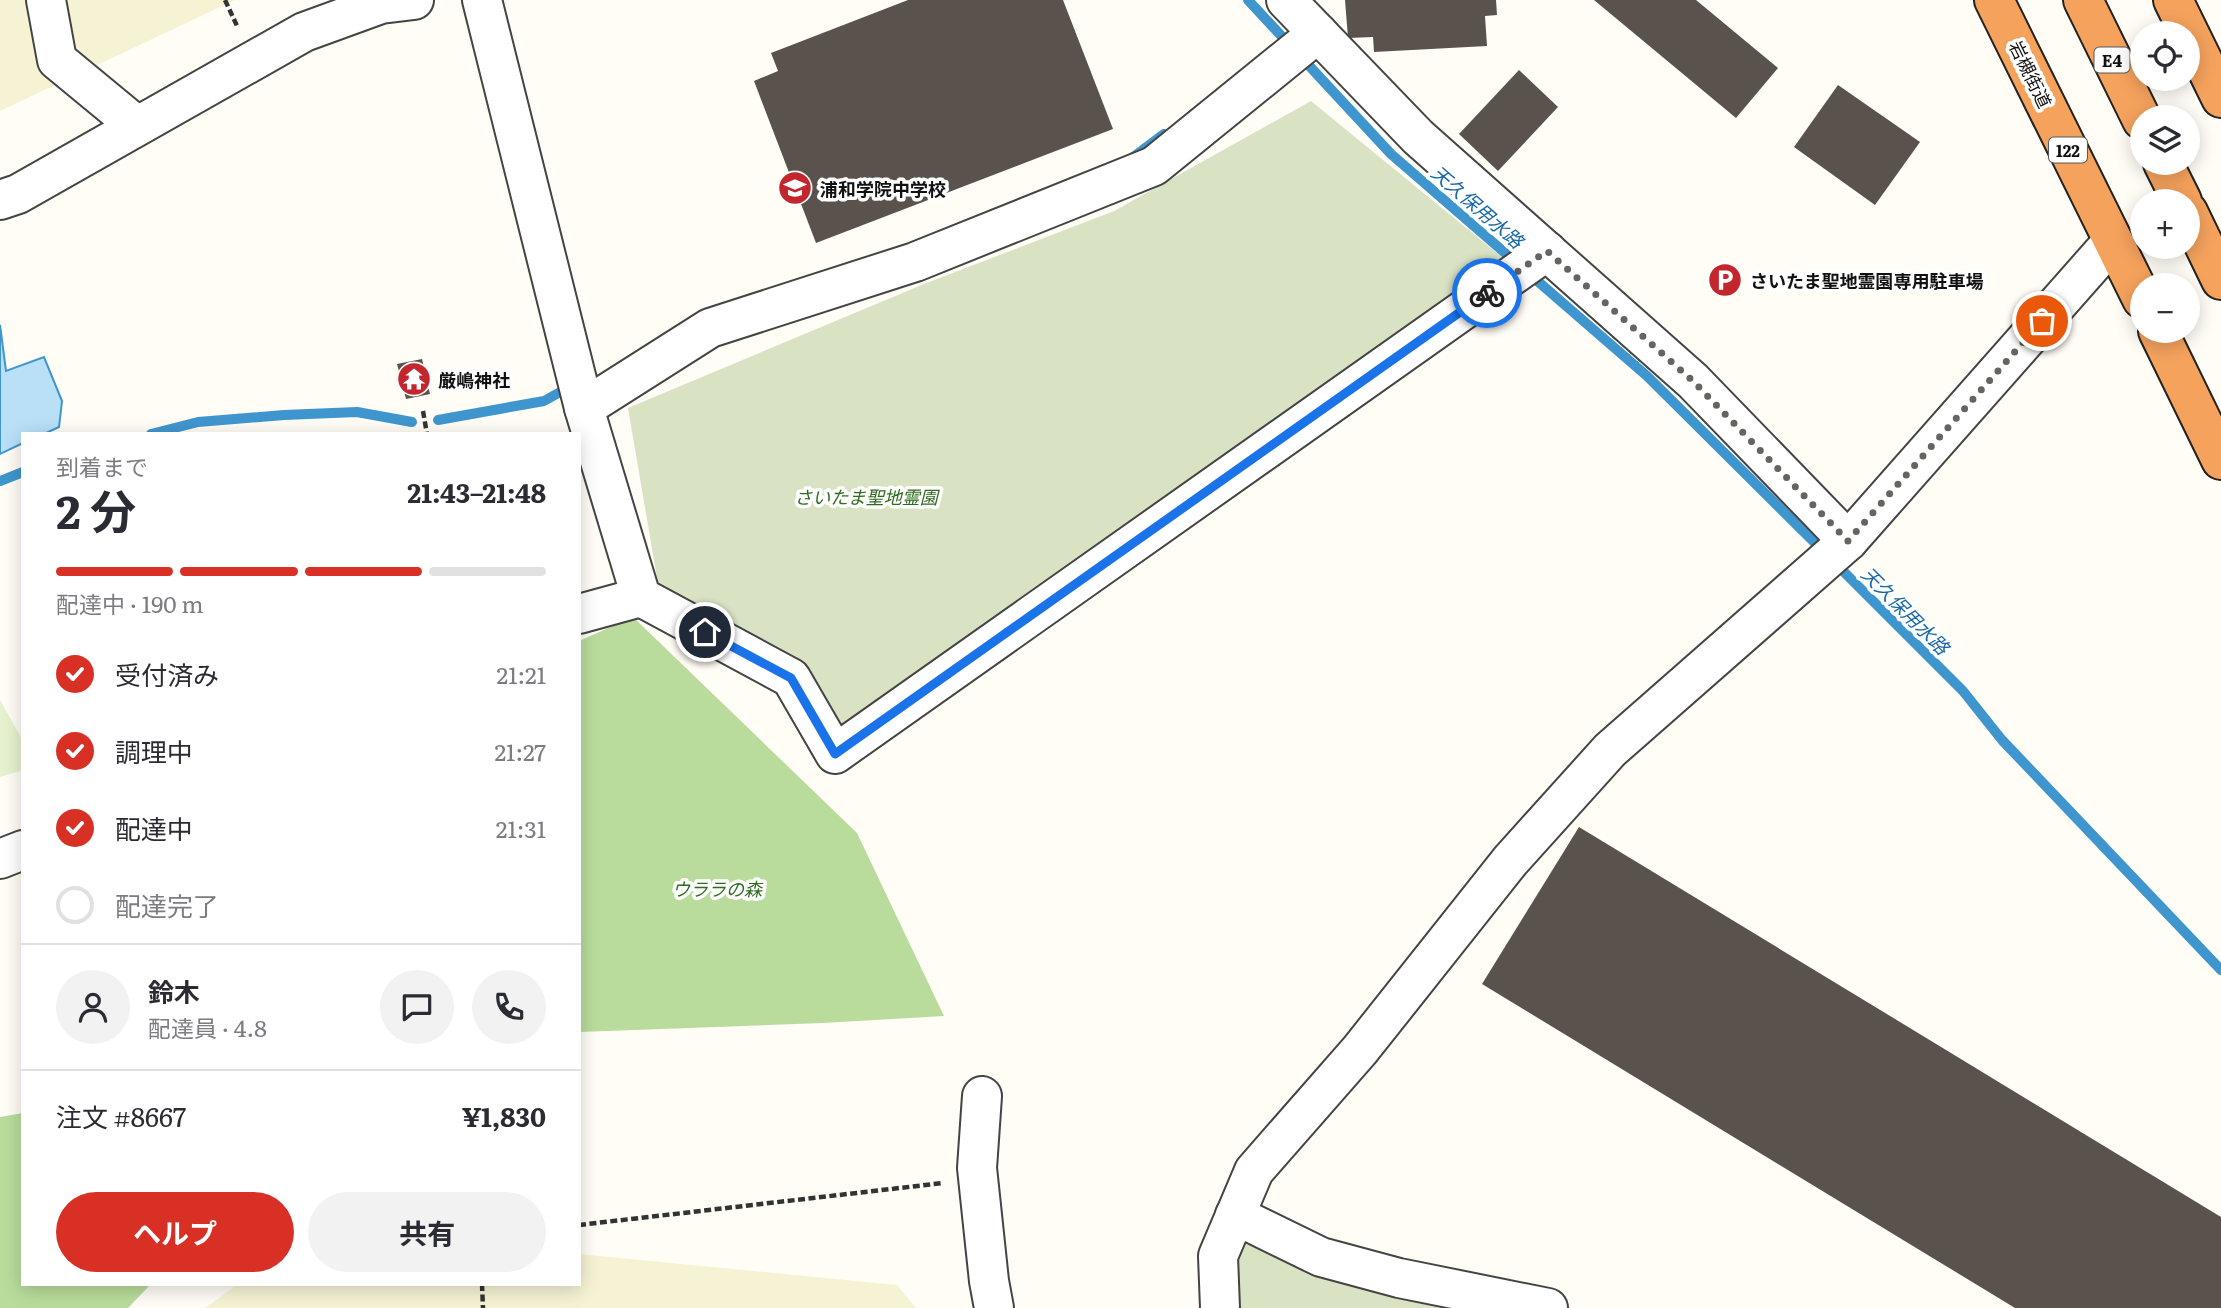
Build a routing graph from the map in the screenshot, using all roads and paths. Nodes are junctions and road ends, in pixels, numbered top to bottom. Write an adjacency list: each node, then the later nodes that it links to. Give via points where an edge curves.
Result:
1 (46, 0): 13 (street, via 57,60)
2 (225, 0): 9 (path)
3 (414, 0): 13 (street, via 381,4 304,32)
4 (482, 0): 21 (street)
5 (1286, 0): 10 (street)
6 (1994, 0): 16 (highway, 岩槻街道 / 122)
7 (2083, 0): 12 (highway, E4)
8 (2173, 0): 11 (highway)
9 (240, 33)
10 (1318, 33): 17 (street, via 1418,137); 21 (street, via 1154,166 915,262 710,328)
11 (2221, 98)
12 (2135, 105)
13 (137, 126): 14 (street)
14 (0, 200)
15 (2200, 237): 19 (highway)
16 (2113, 241): 18 (highway, 岩槻街道 / 122); 25 (street)
17 (1547, 251): 25 (street, via 1693,381); 26 (street, via 835,754 791,678)
18 (2130, 275)
19 (2221, 280)
20 (2164, 343): 24 (highway)
21 (584, 408): 26 (street)
22 (423, 411): 23 (path)
23 (428, 432)
24 (2221, 460)
25 (1848, 541): 32 (street, via 1601,760 1510,860 1360,1050 1254,1171)
26 (641, 597): 27 (street)
27 (581, 613)
28 (21, 851): 29 (street)
29 (0, 859)
30 (982, 1096): 31 (street)
31 (978, 1179): 33 (path); 36 (street)
32 (1235, 1215): 37 (street, via 1217,1256); 38 (street, via 1321,1257)
33 (581, 1225)
34 (482, 1286): 35 (path)
35 (483, 1308)
36 (994, 1308)
37 (1220, 1308)
38 (1548, 1308)

